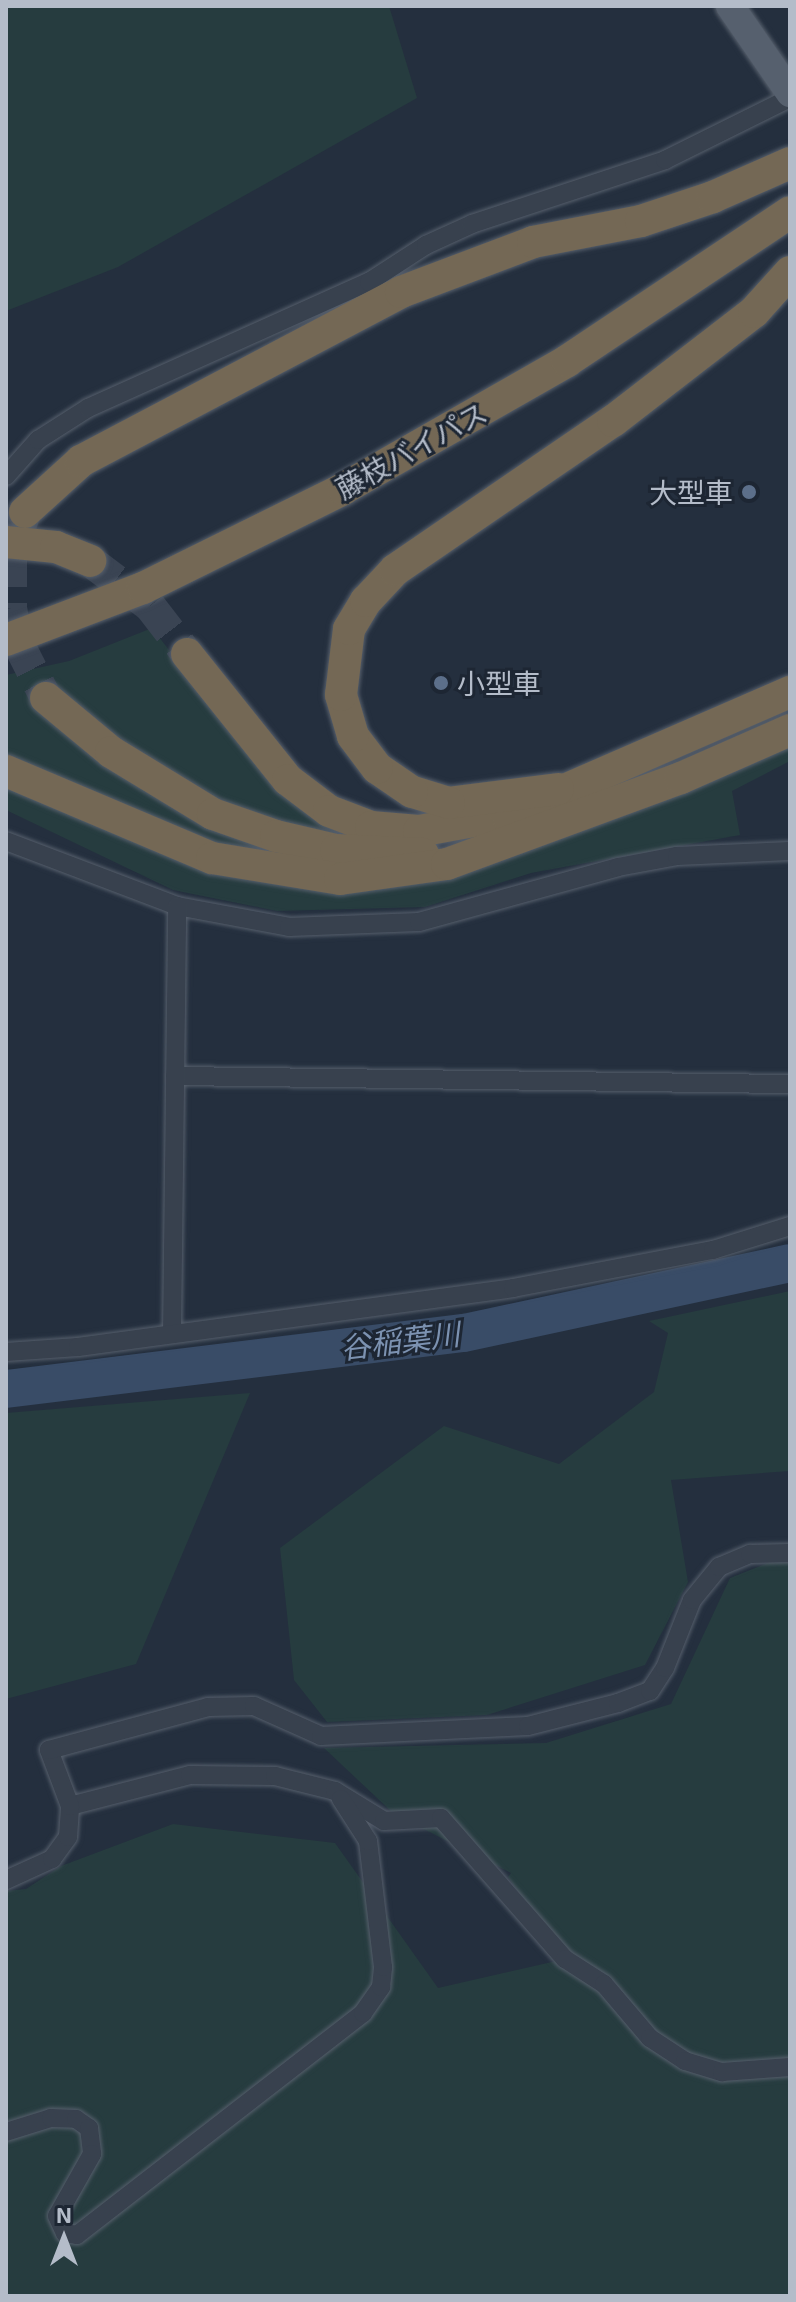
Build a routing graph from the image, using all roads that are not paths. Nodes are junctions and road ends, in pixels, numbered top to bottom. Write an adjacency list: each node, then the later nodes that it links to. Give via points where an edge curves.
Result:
1 (730, 6): 2 (main road)
2 (790, 96): 6 (street, via 665,160 472,224 426,245 369,282 88,408 38,440)
3 (790, 163): 7 (highway, via 641,221 533,242 401,292 81,461)
4 (790, 212): 10 (highway, 藤枝バイパス, via 567,361 355,482 143,588)
5 (790, 272): 17 (highway, via 754,312 613,421 395,570 349,629 341,695 353,736 377,768 412,792 449,803)
6 (6, 476)
7 (25, 512)
8 (6, 542): 9 (highway, via 56,547)
9 (90, 561)
10 (6, 640)
11 (187, 654): 17 (highway, via 288,780 329,811 371,827 454,828 507,815)
12 (790, 692): 14 (highway)
13 (46, 698): 20 (highway, via 111,752 170,790 213,814 276,836 336,850 411,855)
14 (759, 704): 17 (highway); 18 (highway, via 747,728 719,750 591,803)
15 (790, 730): 18 (highway)
16 (6, 771): 20 (highway, via 212,858 296,876 398,874)
17 (558, 789)
18 (571, 819): 20 (highway)
19 (6, 841): 22 (street)
20 (491, 849)
21 (790, 851): 22 (street, via 662,859 555,881 419,922 365,927 289,927)
22 (177, 906): 23 (street)
23 (175, 1076): 24 (street); 26 (street)
24 (790, 1084)
25 (790, 1226): 26 (street, via 713,1250 513,1288)
26 (172, 1333): 27 (street)
27 (6, 1352)
28 (790, 1553): 30 (street, via 750,1554 719,1567 692,1600 650,1691 618,1703 528,1726 321,1736 254,1706 208,1707 49,1750)
29 (335, 1791): 30 (street, via 275,1776 190,1775); 32 (street, via 384,1821 441,1818 565,1959 604,1984 650,2038 685,2061 722,2072); 33 (street, via 368,1841 383,1967 381,1987 363,2013 77,2235 65,2233 57,2216 92,2154 89,2128 76,2119 51,2118)
30 (70, 1806): 31 (street, via 68,1837 52,1859)
31 (6, 1880)
32 (790, 2067)
33 (6, 2132)

